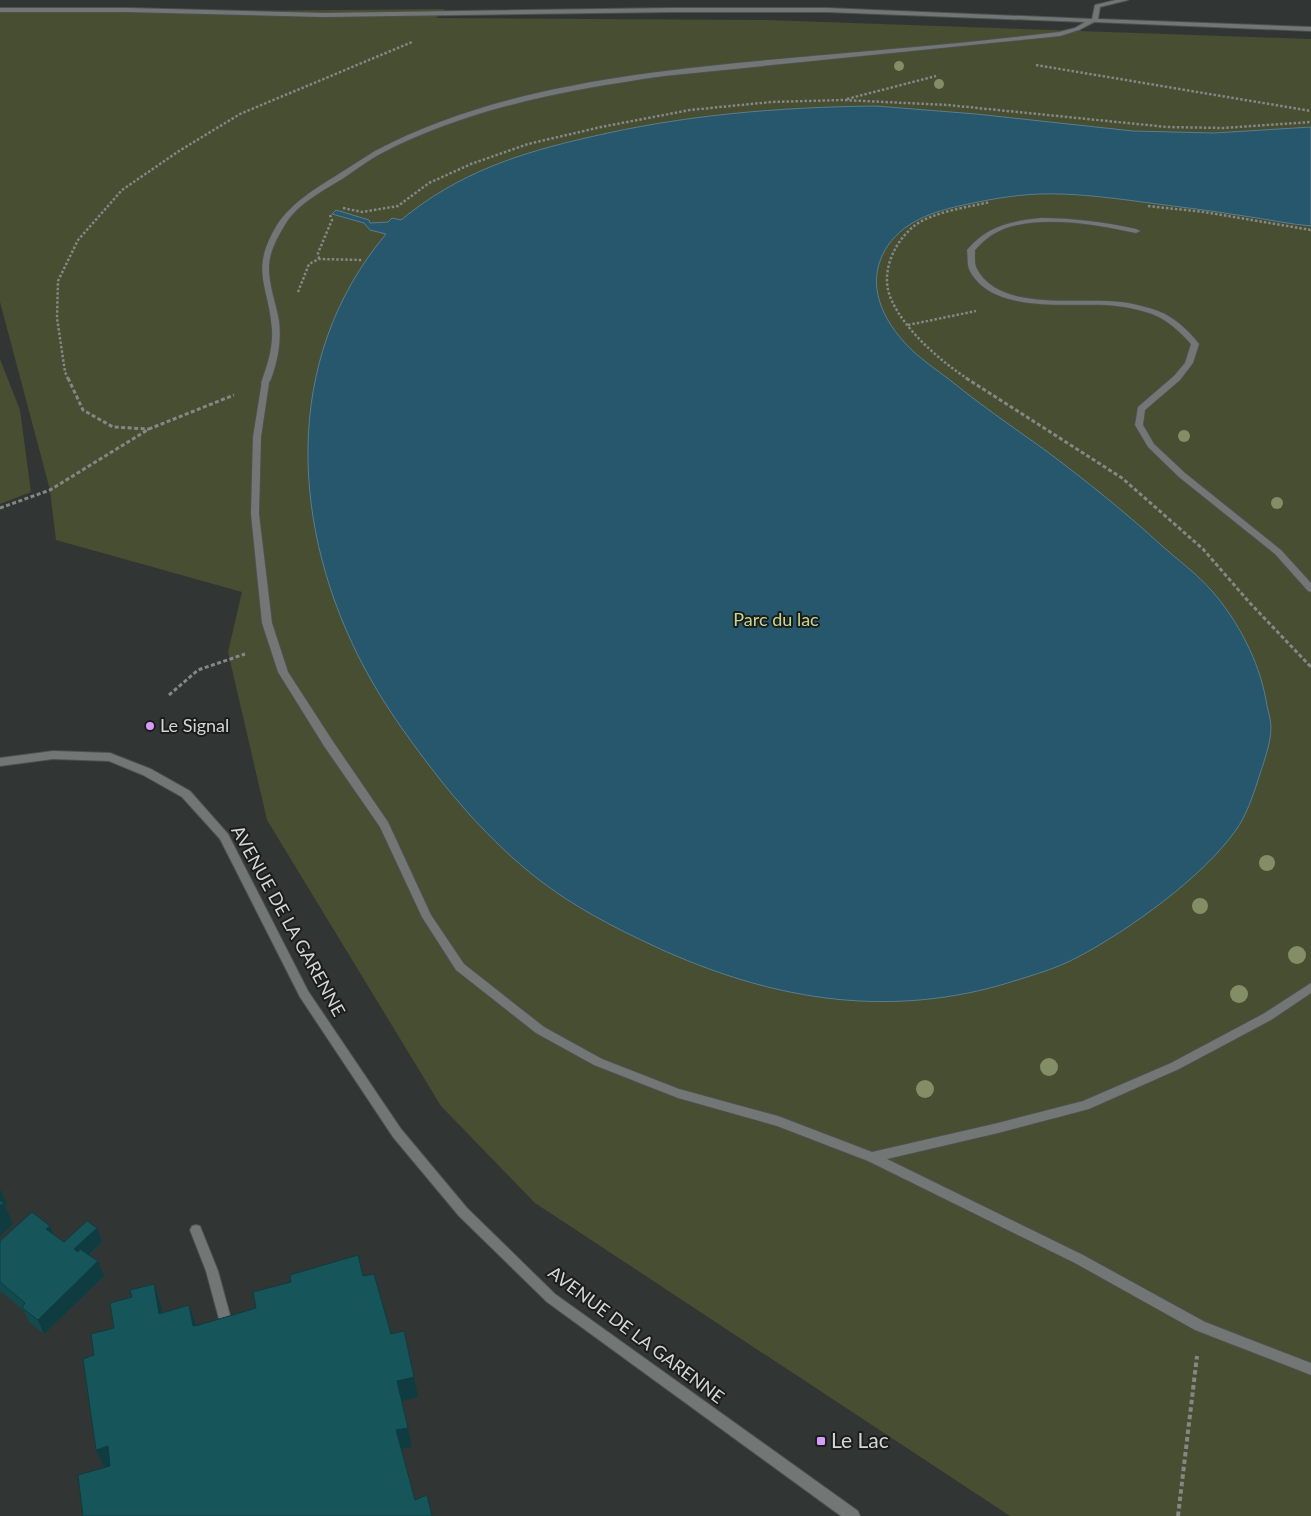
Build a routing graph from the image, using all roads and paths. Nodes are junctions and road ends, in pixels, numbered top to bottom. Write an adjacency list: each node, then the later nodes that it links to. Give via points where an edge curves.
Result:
1 (1125, 0): 3 (street, via 1097,6)
2 (0, 10): 3 (street, via 324,15 827,10)
3 (1095, 20): 4 (street); 15 (street, via 1060,34 644,76 521,100 420,132 349,169 288,215 269,247 266,268)
4 (1311, 29)
5 (415, 41): 17 (path, via 240,114 122,190 78,240 58,281 57,318 66,372 83,410 113,427)
6 (1030, 64): 7 (path)
7 (1311, 111)
8 (1311, 122): 9 (path, via 1223,128 1167,127 948,106 843,100 771,102 690,110 528,144 429,183 398,206 362,212)
9 (338, 207)
10 (333, 210): 12 (path, via 329,212 332,220 318,253)
11 (1136, 231): 14 (street, via 1071,220 1006,226 987,234 971,250 973,268 987,286)
12 (319, 259): 13 (path); 15 (path, via 309,264 290,313)
13 (362, 260)
14 (1009, 298): 19 (street, via 1056,303 1110,303 1158,314 1180,328 1195,344 1189,363 1177,378 1141,409 1139,425 1151,445 1176,469 1278,552); 21 (path, via 987,308 908,325 957,372 1122,478 1203,549)
15 (276, 329): 16 (street, via 276,353)
16 (265, 383): 17 (path); 20 (street, via 257,437 255,514 267,623)
17 (148, 429): 18 (path, via 50,490)
18 (0, 508)
19 (1311, 589)
20 (274, 644): 22 (path, via 198,670); 25 (street, via 283,672 384,826 427,917 460,967 540,1030 598,1062 678,1094 778,1121)
21 (1311, 667)
22 (169, 695)
23 (0, 762): 30 (street, AVENUE DE LA GARENNE, via 53,755 110,757 147,772 186,794 224,837 304,994 397,1133 462,1212 551,1298)
24 (1311, 987): 25 (street, via 1267,1017 1175,1066 1085,1105)
25 (872, 1157): 27 (street, via 1079,1259)
26 (196, 1230): 28 (street, via 212,1271)
27 (1200, 1326): 29 (street); 31 (path)
28 (230, 1338)
29 (1311, 1370)
30 (853, 1516)
31 (1178, 1516)

